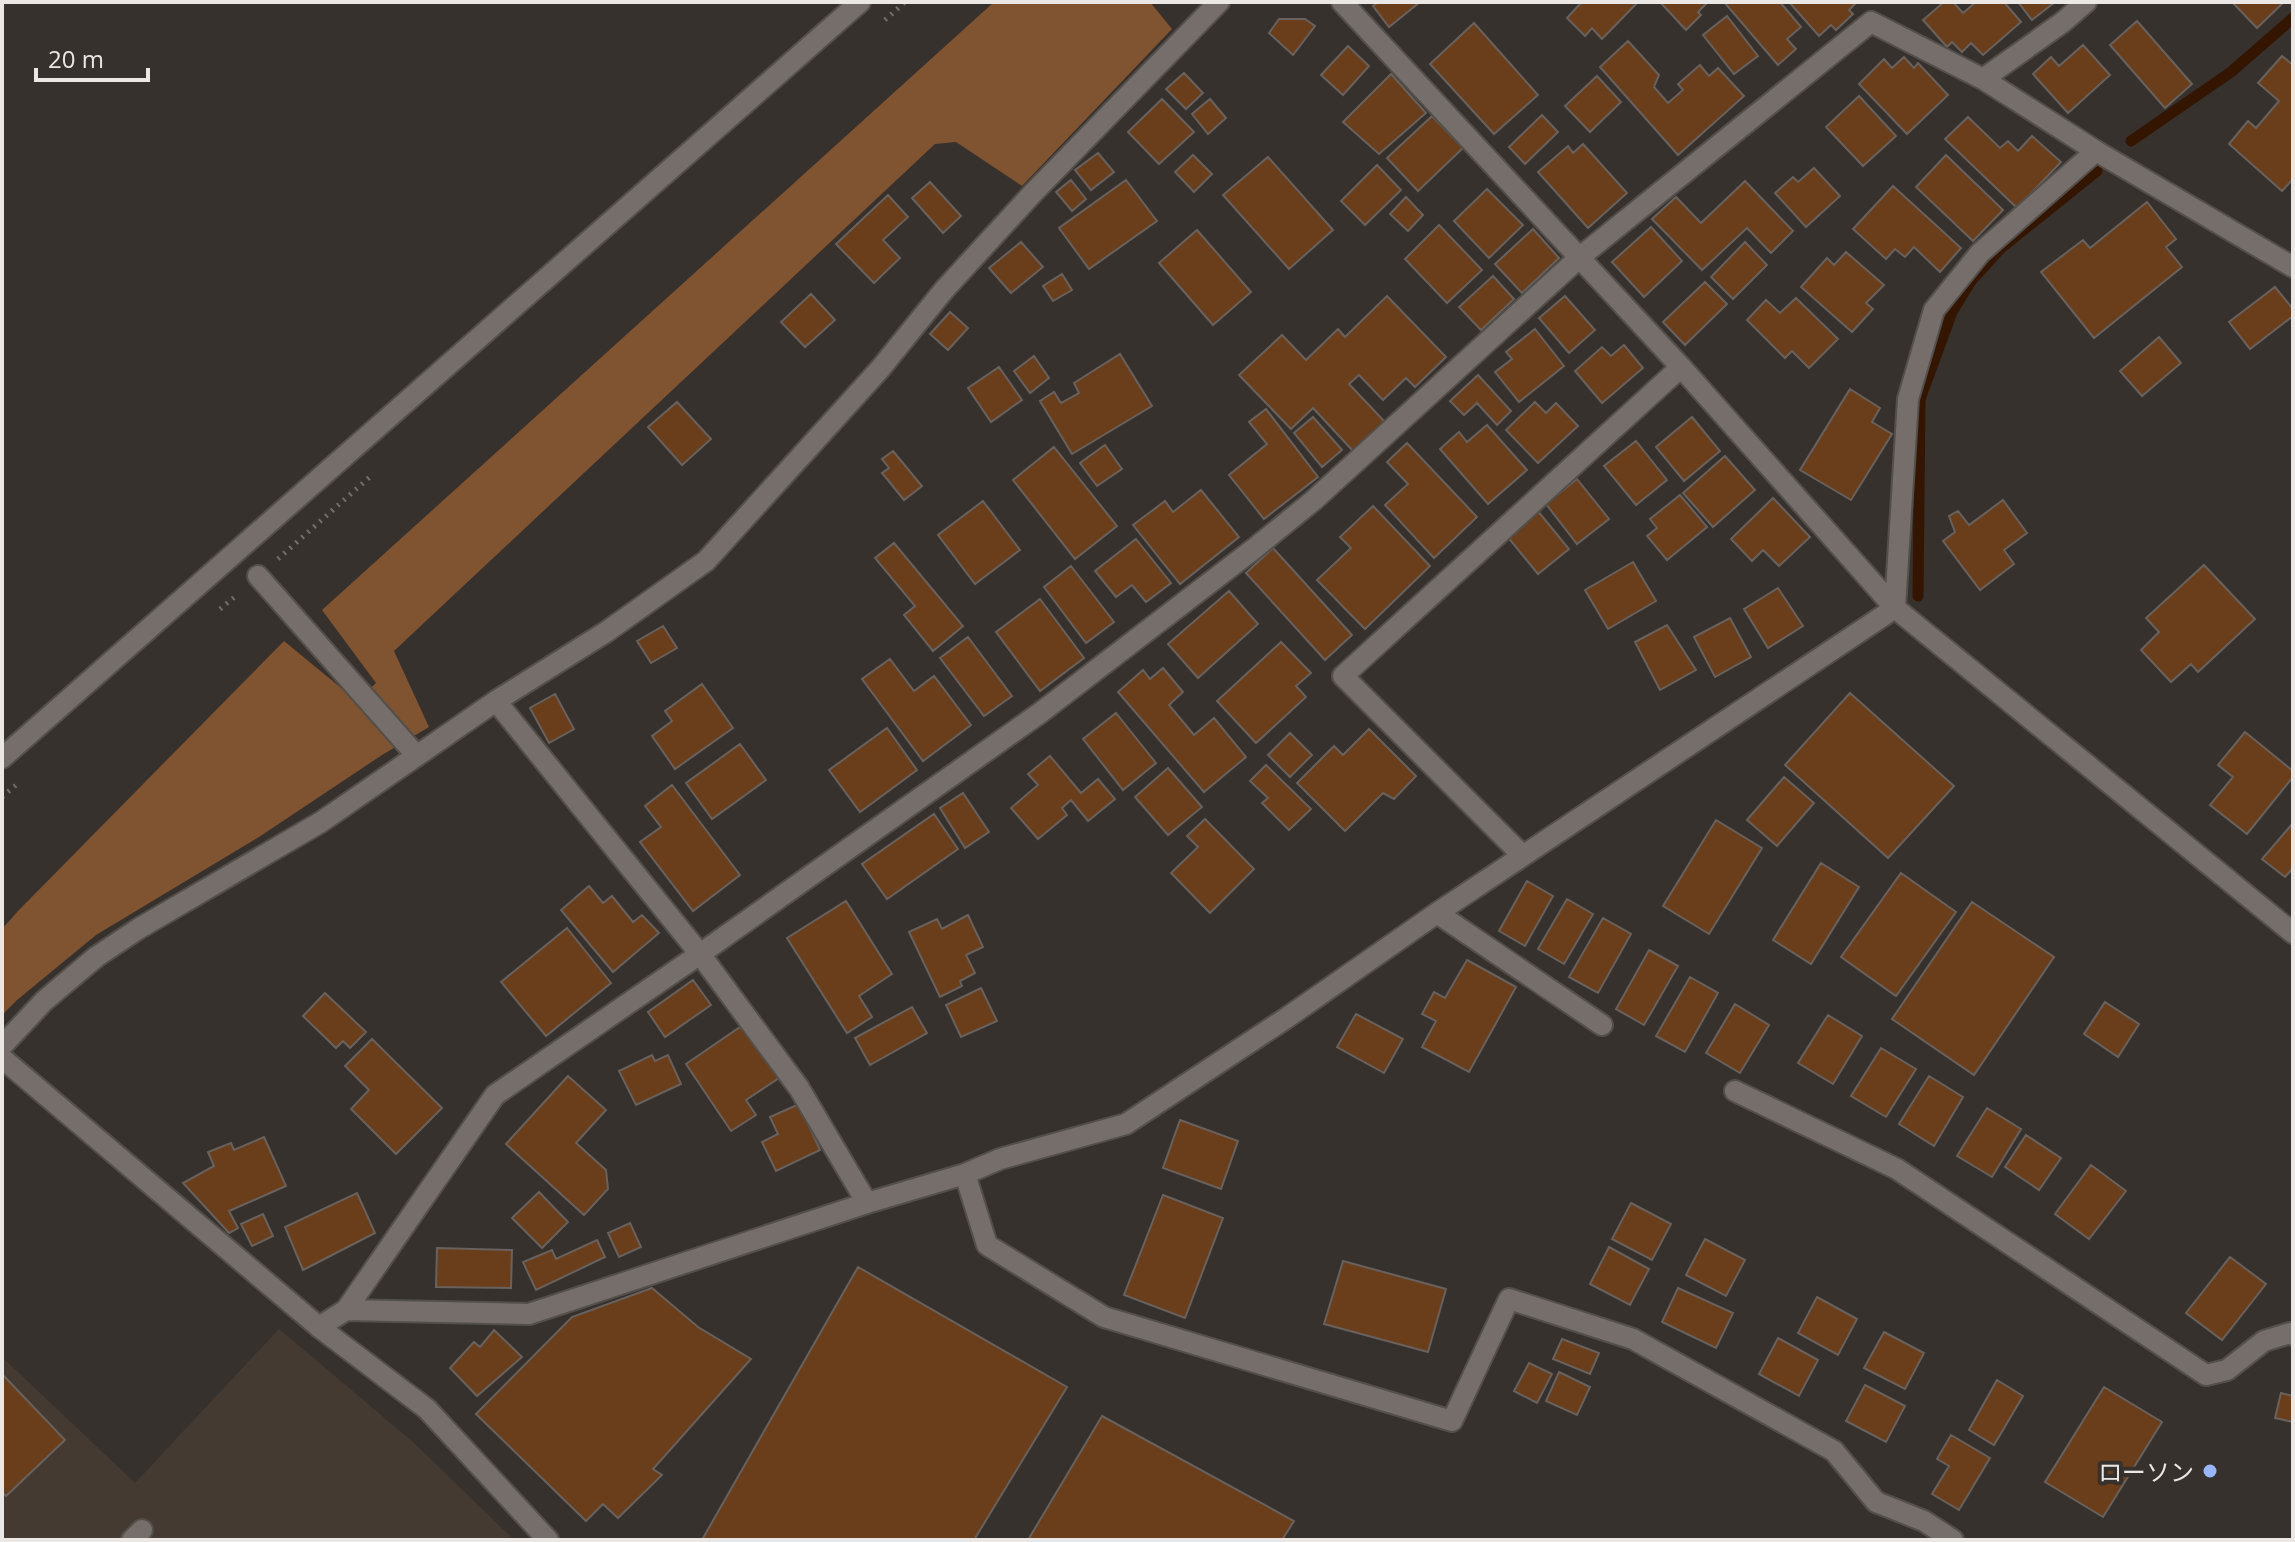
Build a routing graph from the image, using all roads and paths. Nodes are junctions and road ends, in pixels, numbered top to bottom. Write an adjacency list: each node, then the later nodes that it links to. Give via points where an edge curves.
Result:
1 (860, 2): 14 (street)
2 (1219, 2): 12 (street, via 1032,194 706,561)
3 (1342, 2): 7 (street)
4 (2086, 2): 5 (street)
5 (1983, 79): 6 (street); 7 (street, via 1871,22)
6 (2096, 151): 8 (street); 11 (street, via 1980,253 1934,310 1908,399)
7 (1580, 257): 9 (street); 18 (street, via 1255,548 1040,713)
8 (2293, 267)
9 (1681, 367): 11 (street); 15 (street, via 1343,676)
10 (258, 576): 13 (street)
11 (1895, 608): 15 (street); 17 (street)
12 (496, 701): 13 (street); 18 (street)
13 (416, 755): 20 (street, via 321,822 96,957)
14 (2, 758)
15 (1523, 856): 16 (street)
16 (1437, 913): 19 (street); 23 (street, via 1126,1124)
17 (2293, 933)
18 (700, 954): 24 (street, via 799,1088); 25 (street, via 495,1095)
19 (1602, 1025)
20 (2, 1046)
21 (2, 1058): 26 (street)
22 (1735, 1091): 27 (street, via 1897,1169 2206,1375 2227,1370 2264,1341)
23 (965, 1174): 24 (street); 29 (street, via 987,1245 1104,1317 1452,1421 1509,1299 1633,1339 1834,1451 1876,1502 1924,1521)
24 (867, 1203): 25 (street, via 529,1314)
25 (346, 1310): 26 (street)
26 (319, 1327): 28 (street, via 427,1409)
27 (2293, 1335)
28 (548, 1540)
29 (1953, 1540)

